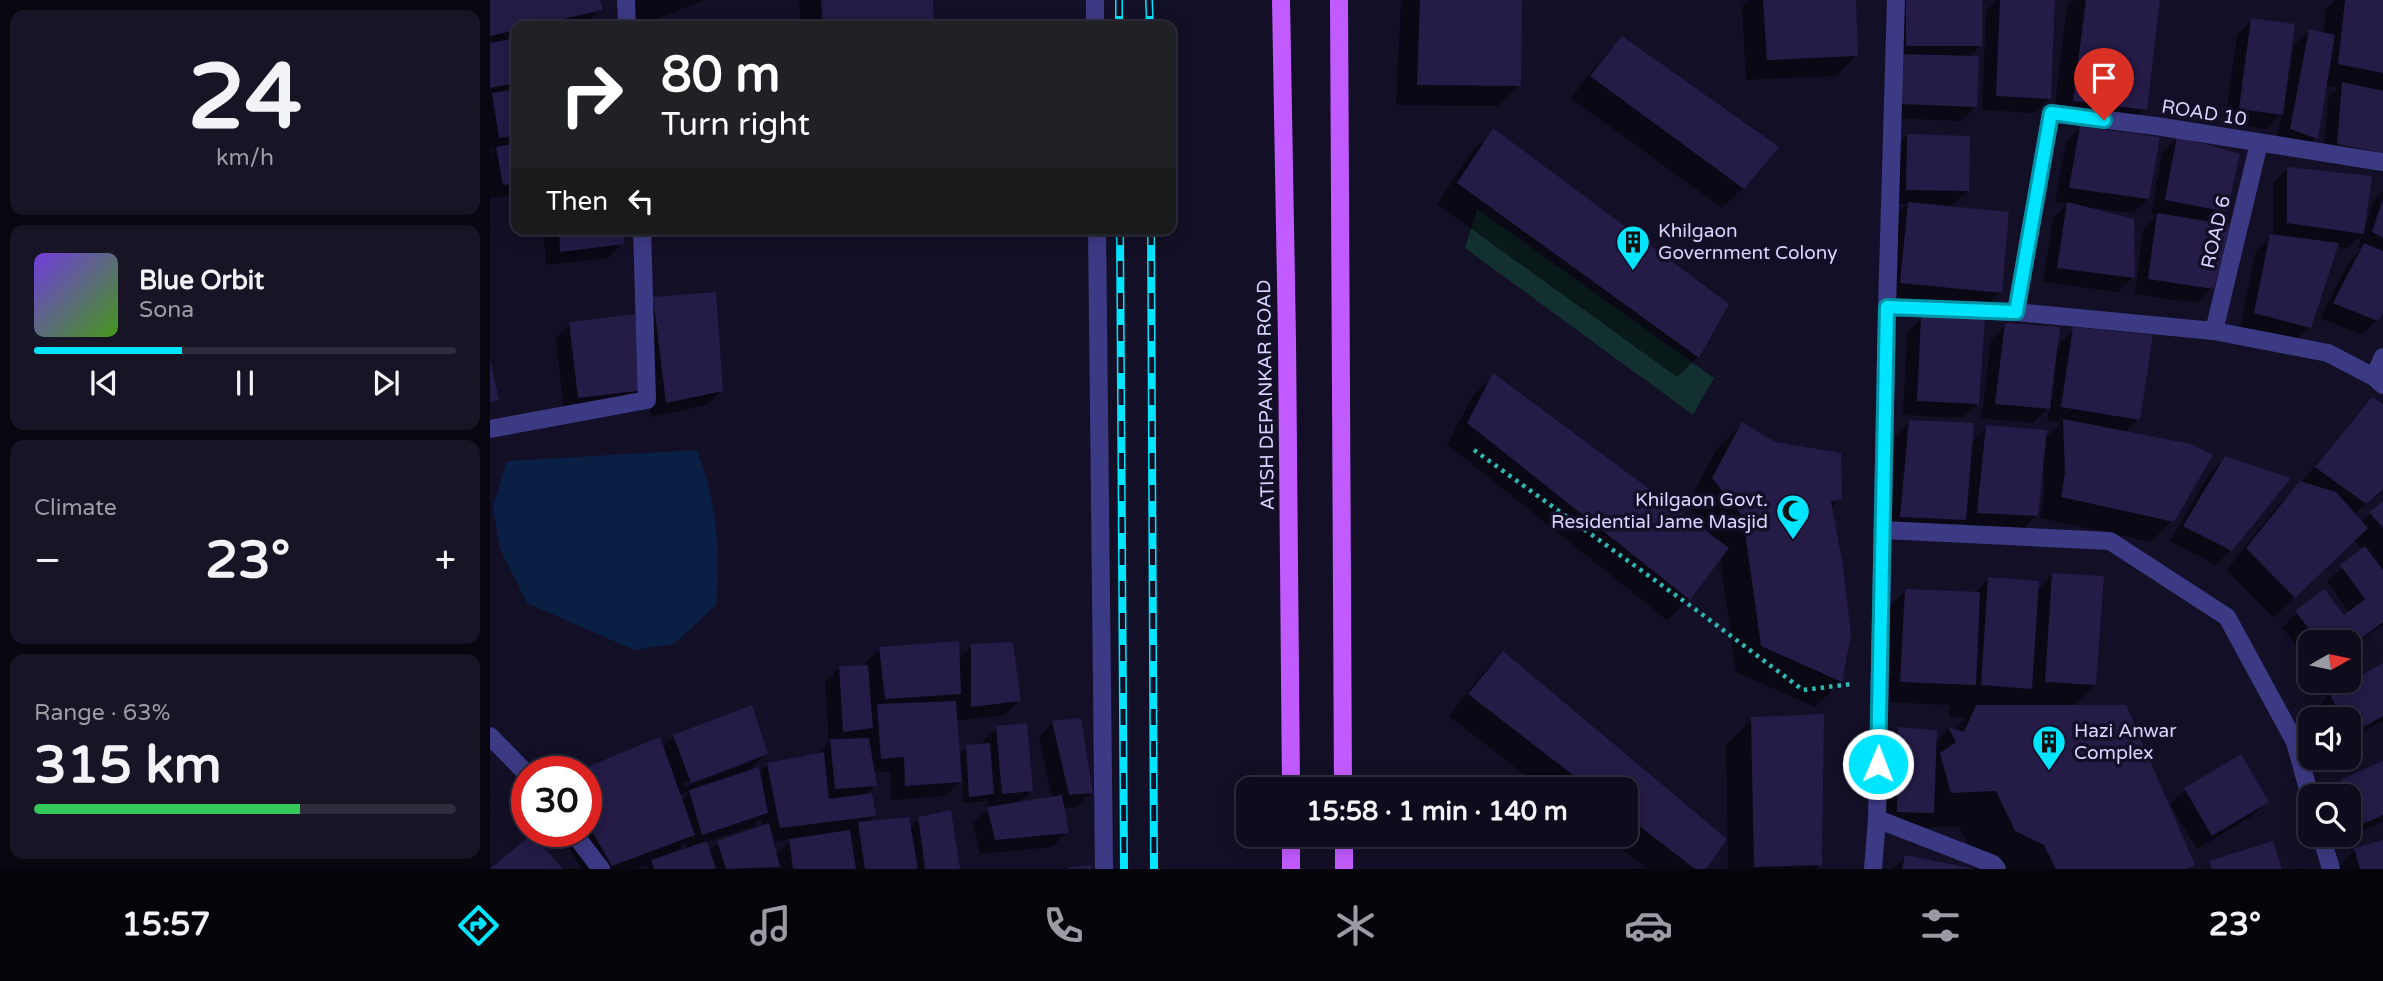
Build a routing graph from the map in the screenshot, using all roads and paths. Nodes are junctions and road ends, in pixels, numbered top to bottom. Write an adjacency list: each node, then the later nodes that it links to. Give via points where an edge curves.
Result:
1 (626, 0): 6 (street)
2 (1095, 0): 7 (street)
3 (1281, 0): 23 (main road, ATISH DEPANKAR ROAD)
4 (1339, 0): 24 (main road)
5 (1896, 0): 12 (street)
6 (627, 21)
7 (1095, 21)
8 (2259, 143): 9 (street, ROAD 10); 13 (street, ROAD 10, via 2051,113); 14 (street, ROAD 6)
9 (2383, 162)
10 (642, 235): 17 (street, via 648,400)
11 (1097, 235): 32 (street)
12 (1887, 307): 13 (street); 19 (street)
13 (2016, 312): 14 (street)
14 (2214, 331): 16 (street, via 2328,353)
15 (2383, 357): 16 (street)
16 (2379, 381)
17 (490, 429)
18 (1474, 450): 20 (path, via 1803,690)
19 (1884, 530): 20 (street); 25 (street, via 2110,541 2227,617 2295,742)
20 (1880, 681): 26 (street)
21 (490, 736): 22 (street)
22 (511, 758)
23 (1291, 777)
24 (1343, 777)
25 (2307, 784)
26 (1877, 819): 35 (street); 36 (street)
27 (584, 847): 31 (street)
28 (1291, 847): 33 (main road)
29 (1344, 847): 34 (main road)
30 (2325, 847): 37 (street)
31 (601, 869)
32 (1104, 869)
33 (1291, 869)
34 (1344, 869)
35 (1874, 869)
36 (1997, 869)
37 (2331, 869)

